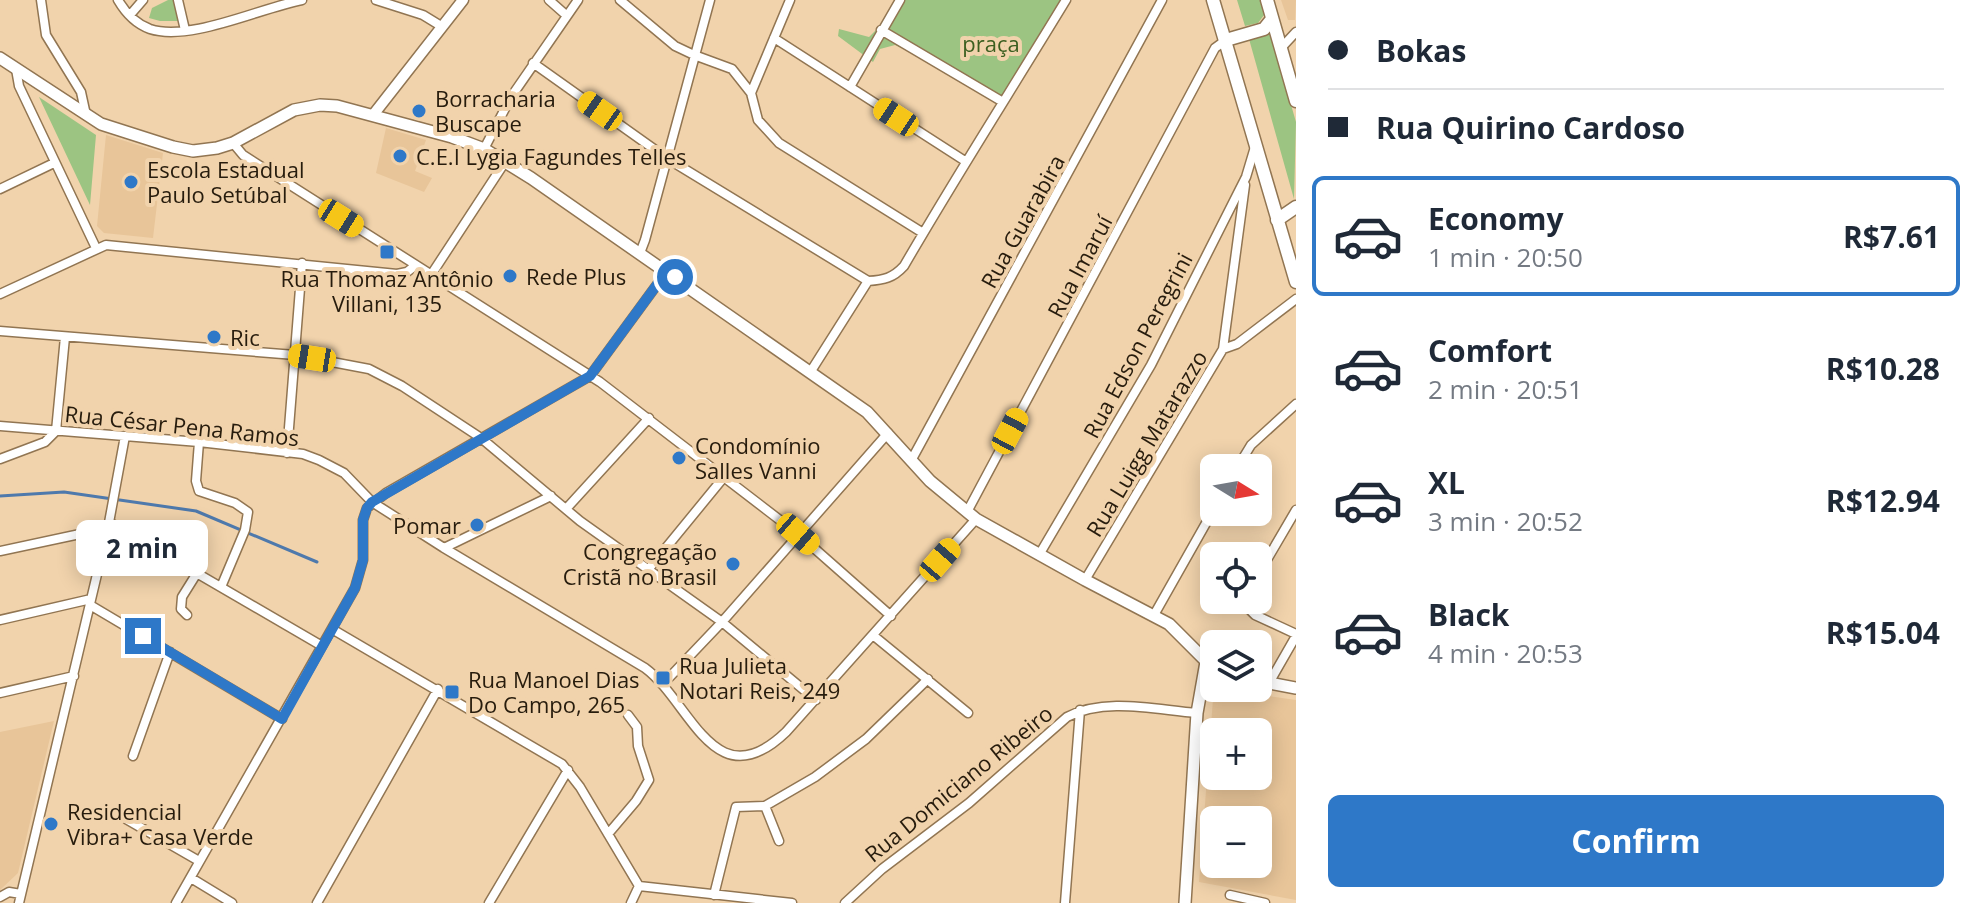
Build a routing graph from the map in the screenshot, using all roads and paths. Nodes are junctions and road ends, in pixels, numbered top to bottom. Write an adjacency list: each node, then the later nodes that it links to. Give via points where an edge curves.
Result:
1 (41, 0): 38 (street, via 46,35 81,92)
2 (118, 0): 19 (street)
3 (143, 0): 19 (street)
4 (178, 0): 23 (street)
5 (302, 0): 18 (street)
6 (376, 0): 22 (street)
7 (463, 0): 22 (street)
8 (549, 0): 20 (street)
9 (578, 0): 20 (street)
10 (620, 0): 29 (street, via 663,37)
11 (710, 0): 29 (street)
12 (790, 0): 26 (street)
13 (900, 0): 24 (street)
14 (1066, 0): 37 (street)
15 (1162, 0): 79 (street, Rua Guarabira)
16 (1213, 0): 27 (main road)
17 (1267, 0): 21 (main road)
18 (284, 2): 23 (street)
19 (130, 15): 23 (street, via 147,28)
20 (566, 15): 32 (street)
21 (1274, 25): 25 (street); 27 (main road); 28 (main road)
22 (441, 26): 39 (street)
23 (185, 30)
24 (881, 30): 34 (street); 37 (street)
25 (1296, 30): 28 (street)
26 (774, 38): 34 (street); 35 (street)
27 (1226, 40): 41 (main road); 85 (street, Rua Imaruí, via 1215,48)
28 (1281, 48): 31 (main road)
29 (694, 55): 35 (street, via 732,69); 43 (street)
30 (0, 58): 33 (main road)
31 (1290, 62): 36 (main road)
32 (533, 63): 42 (street); 43 (street)
33 (16, 69): 38 (main road); 46 (street)
34 (850, 87): 44 (street)
35 (751, 93): 51 (street, via 758,120 770,136)
36 (1296, 101)
37 (1003, 102): 44 (street)
38 (86, 115): 40 (main road, via 193,151)
39 (373, 115): 40 (main road, via 337,106 305,107); 42 (main road)
40 (233, 143): 55 (street, via 243,155)
41 (1255, 146): 47 (street, Rua Edson Peregrini); 50 (main road)
42 (484, 149): 45 (main road)
43 (668, 159): 53 (street); 58 (street)
44 (965, 161): 51 (street)
45 (505, 162): 53 (main road); 57 (street)
46 (54, 163): 48 (street); 52 (street)
47 (1246, 177): 64 (street, Rua Luigg Matarazzo); 92 (street, Rua Edson Peregrini, via 1151,365)
48 (0, 189)
49 (1296, 207): 50 (main road)
50 (1277, 220): 59 (main road)
51 (923, 233): 58 (street, via 897,274)
52 (96, 248): 54 (street, via 121,245); 60 (street)
53 (640, 253): 56 (main road)
54 (302, 263): 55 (street, via 397,274); 65 (street)
55 (416, 265): 57 (street)
56 (667, 271): 66 (main road); 67 (street)
57 (431, 275): 67 (street)
58 (868, 281): 66 (street)
59 (1296, 282)
60 (0, 294)
61 (1296, 299): 64 (street)
62 (0, 331): 63 (street)
63 (65, 337): 65 (street); 71 (street)
64 (1223, 349): 95 (street, Rua Luigg Matarazzo)
65 (295, 355): 74 (street, via 369,369); 76 (street)
66 (811, 371): 72 (main road)
67 (590, 376): 69 (street); 74 (street)
68 (1296, 404): 77 (street)
69 (649, 418): 80 (street); 83 (street)
70 (0, 426): 71 (street, Rua César Pena Ramos)
71 (56, 431): 73 (street, Rua César Pena Ramos); 78 (street, via 45,442)
72 (888, 433): 79 (main road); 88 (street)
73 (125, 436): 75 (street, Rua César Pena Ramos); 86 (street)
74 (481, 438): 81 (street); 82 (street)
75 (199, 442): 76 (street, Rua César Pena Ramos); 96 (street, via 196,487 248,512)
76 (287, 453): 82 (street, Rua César Pena Ramos, via 332,465)
77 (1246, 454)
78 (0, 459)
79 (912, 459): 85 (main road)
80 (724, 477): 88 (street); 93 (street)
81 (551, 496): 83 (street); 89 (street)
82 (372, 502): 89 (street, Rua César Pena Ramos); 104 (street, via 363,520 360,575)
83 (566, 509): 93 (street)
84 (1296, 510): 91 (street)
85 (972, 515): 92 (main road); 101 (street, Rua Imaruí)
86 (109, 525): 90 (street); 94 (street); 97 (street)
87 (1204, 526): 100 (street)
88 (798, 534): 101 (street); 103 (street)
89 (444, 548): 113 (street, Rua César Pena Ramos, via 618,650)
90 (0, 551)
91 (1272, 551)
92 (1039, 555): 95 (main road)
93 (647, 571): 103 (street)
94 (197, 573): 96 (street); 99 (street, via 182,597 181,609)
95 (1085, 580): 100 (main road)
96 (221, 587): 107 (street)
97 (90, 602): 102 (street); 108 (street); 111 (street)
98 (1254, 614): 105 (street)
99 (187, 615)
100 (1154, 615): 109 (main road)
101 (891, 616): 106 (street, Rua Imaruí)
102 (0, 620)
103 (722, 622): 113 (street); 118 (street)
104 (332, 629): 107 (street); 116 (street)
105 (1296, 635): 110 (street)
106 (874, 636): 112 (street); 118 (street, Rua Imaruí)
107 (322, 646): 124 (street)
108 (170, 652): 124 (street); 126 (street)
109 (1200, 655)
110 (1272, 669)
111 (74, 676): 117 (street); 138 (street)
112 (928, 679): 121 (street); 128 (street, via 845,756)
113 (663, 684): 125 (street, Rua César Pena Ramos)
114 (1272, 684): 115 (main road)
115 (1296, 688)
116 (438, 689): 127 (street); 142 (street)
117 (0, 693)
118 (816, 700): 125 (street, Rua Imaruí, via 775,743 754,756 731,754)
119 (1200, 702): 122 (main road)
120 (1080, 710): 122 (street, Rua Domiciano Ribeiro, via 1106,706); 146 (street, Rua Domiciano Ribeiro); 147 (street)
121 (968, 713)
122 (1197, 713): 148 (main road)
123 (628, 715): 130 (street, via 637,727 649,780)
124 (282, 719): 132 (street)
125 (705, 738)
126 (133, 756)
127 (568, 770): 130 (street); 143 (street)
128 (765, 806): 131 (street); 135 (street, via 736,807)
129 (126, 819): 132 (street)
130 (608, 834): 134 (street)
131 (779, 841)
132 (199, 861): 133 (street)
133 (191, 878): 140 (street); 141 (street)
134 (639, 886): 135 (street); 144 (street)
135 (714, 895): 145 (street)
136 (1230, 895): 139 (street)
137 (0, 897): 138 (street, via 9,892)
138 (20, 899)
139 (1260, 902)
140 (176, 903)
141 (232, 903)
142 (317, 903)
143 (489, 903)
144 (631, 903)
145 (792, 903)
146 (845, 903)
147 (1065, 903)
148 (1185, 903)

